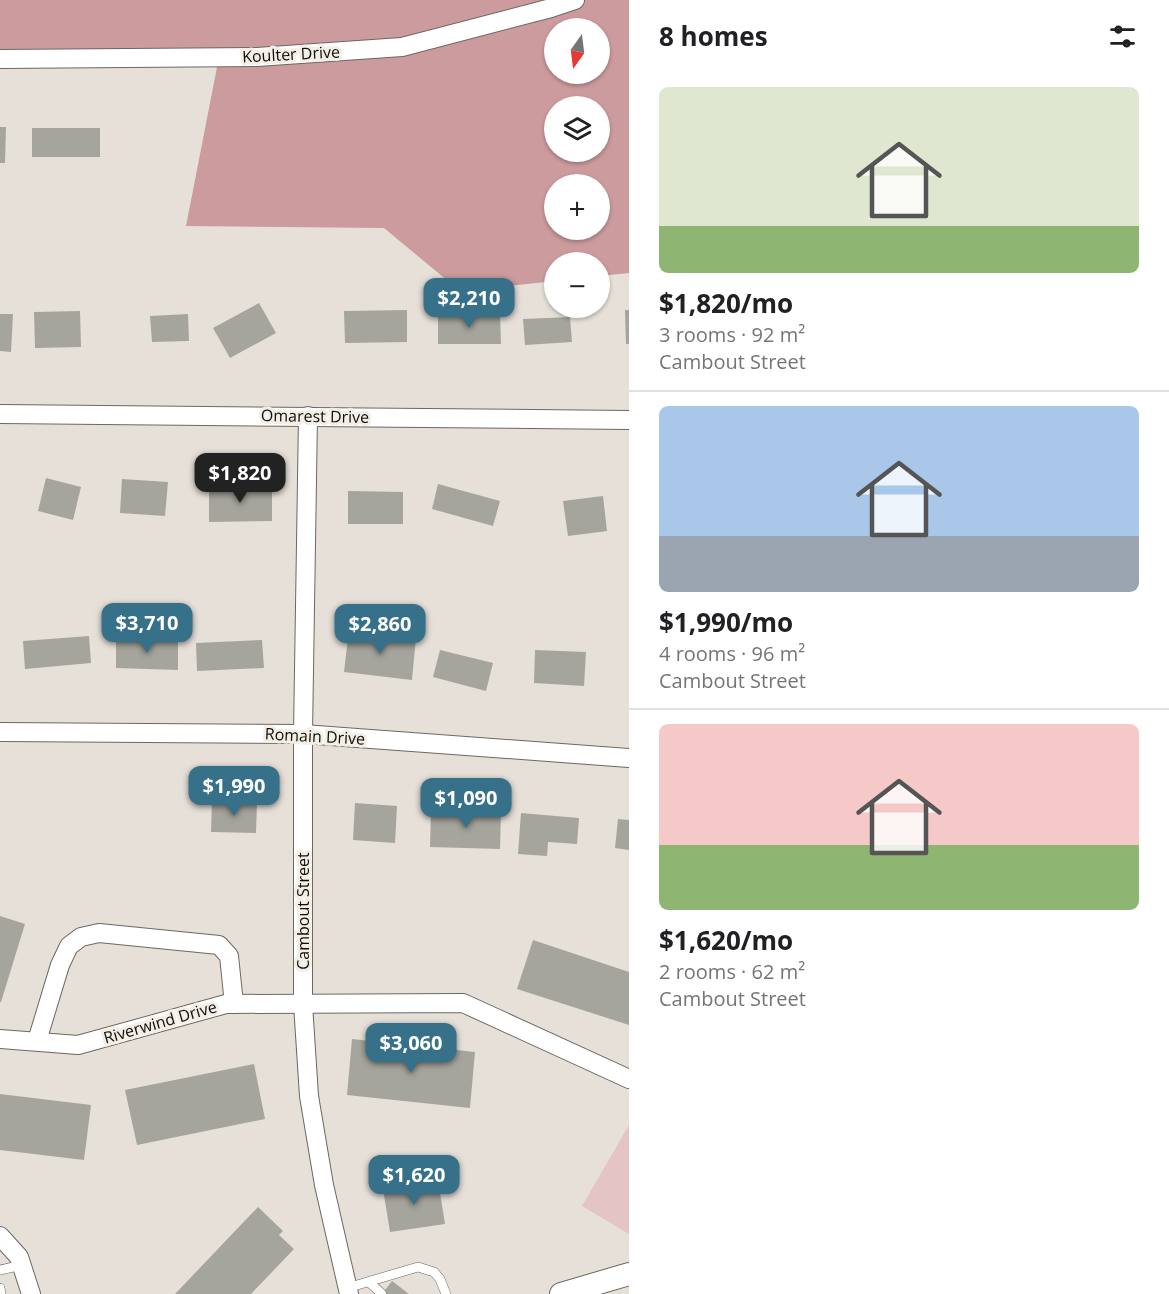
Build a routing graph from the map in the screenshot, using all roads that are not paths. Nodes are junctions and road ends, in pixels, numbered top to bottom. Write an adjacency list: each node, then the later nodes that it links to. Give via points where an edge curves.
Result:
1 (575, 0): 2 (street, Koulter Drive, via 402,47 257,57)
2 (0, 59)
3 (0, 414): 4 (street, Omarest Drive)
4 (308, 416): 5 (street, Omarest Drive); 7 (street, Cambout Street)
5 (629, 420)
6 (0, 732): 7 (street, Romain Drive)
7 (303, 734): 8 (street, Romain Drive); 10 (street, Cambout Street)
8 (629, 758)
9 (234, 1004): 10 (street, Riverwind Drive); 12 (street, Riverwind Drive, via 78,1045); 12 (street, via 229,956 219,945 99,933 81,937 69,946)
10 (303, 1005): 13 (street, Riverwind Drive, via 463,1003); 20 (street, Cambout Street, via 309,1096)
11 (0, 1039): 12 (street, Riverwind Drive)
12 (37, 1041)
13 (629, 1079)
14 (0, 1236): 15 (street)
15 (22, 1265): 16 (lane); 22 (street)
16 (0, 1270)
17 (629, 1274): 25 (street)
18 (369, 1282): 20 (lane); 23 (lane); 24 (lane, via 418,1267 434,1272)
19 (0, 1288): 21 (lane)
20 (348, 1291)
21 (1, 1294)
22 (31, 1294)
23 (381, 1294)
24 (446, 1294)
25 (561, 1294)

